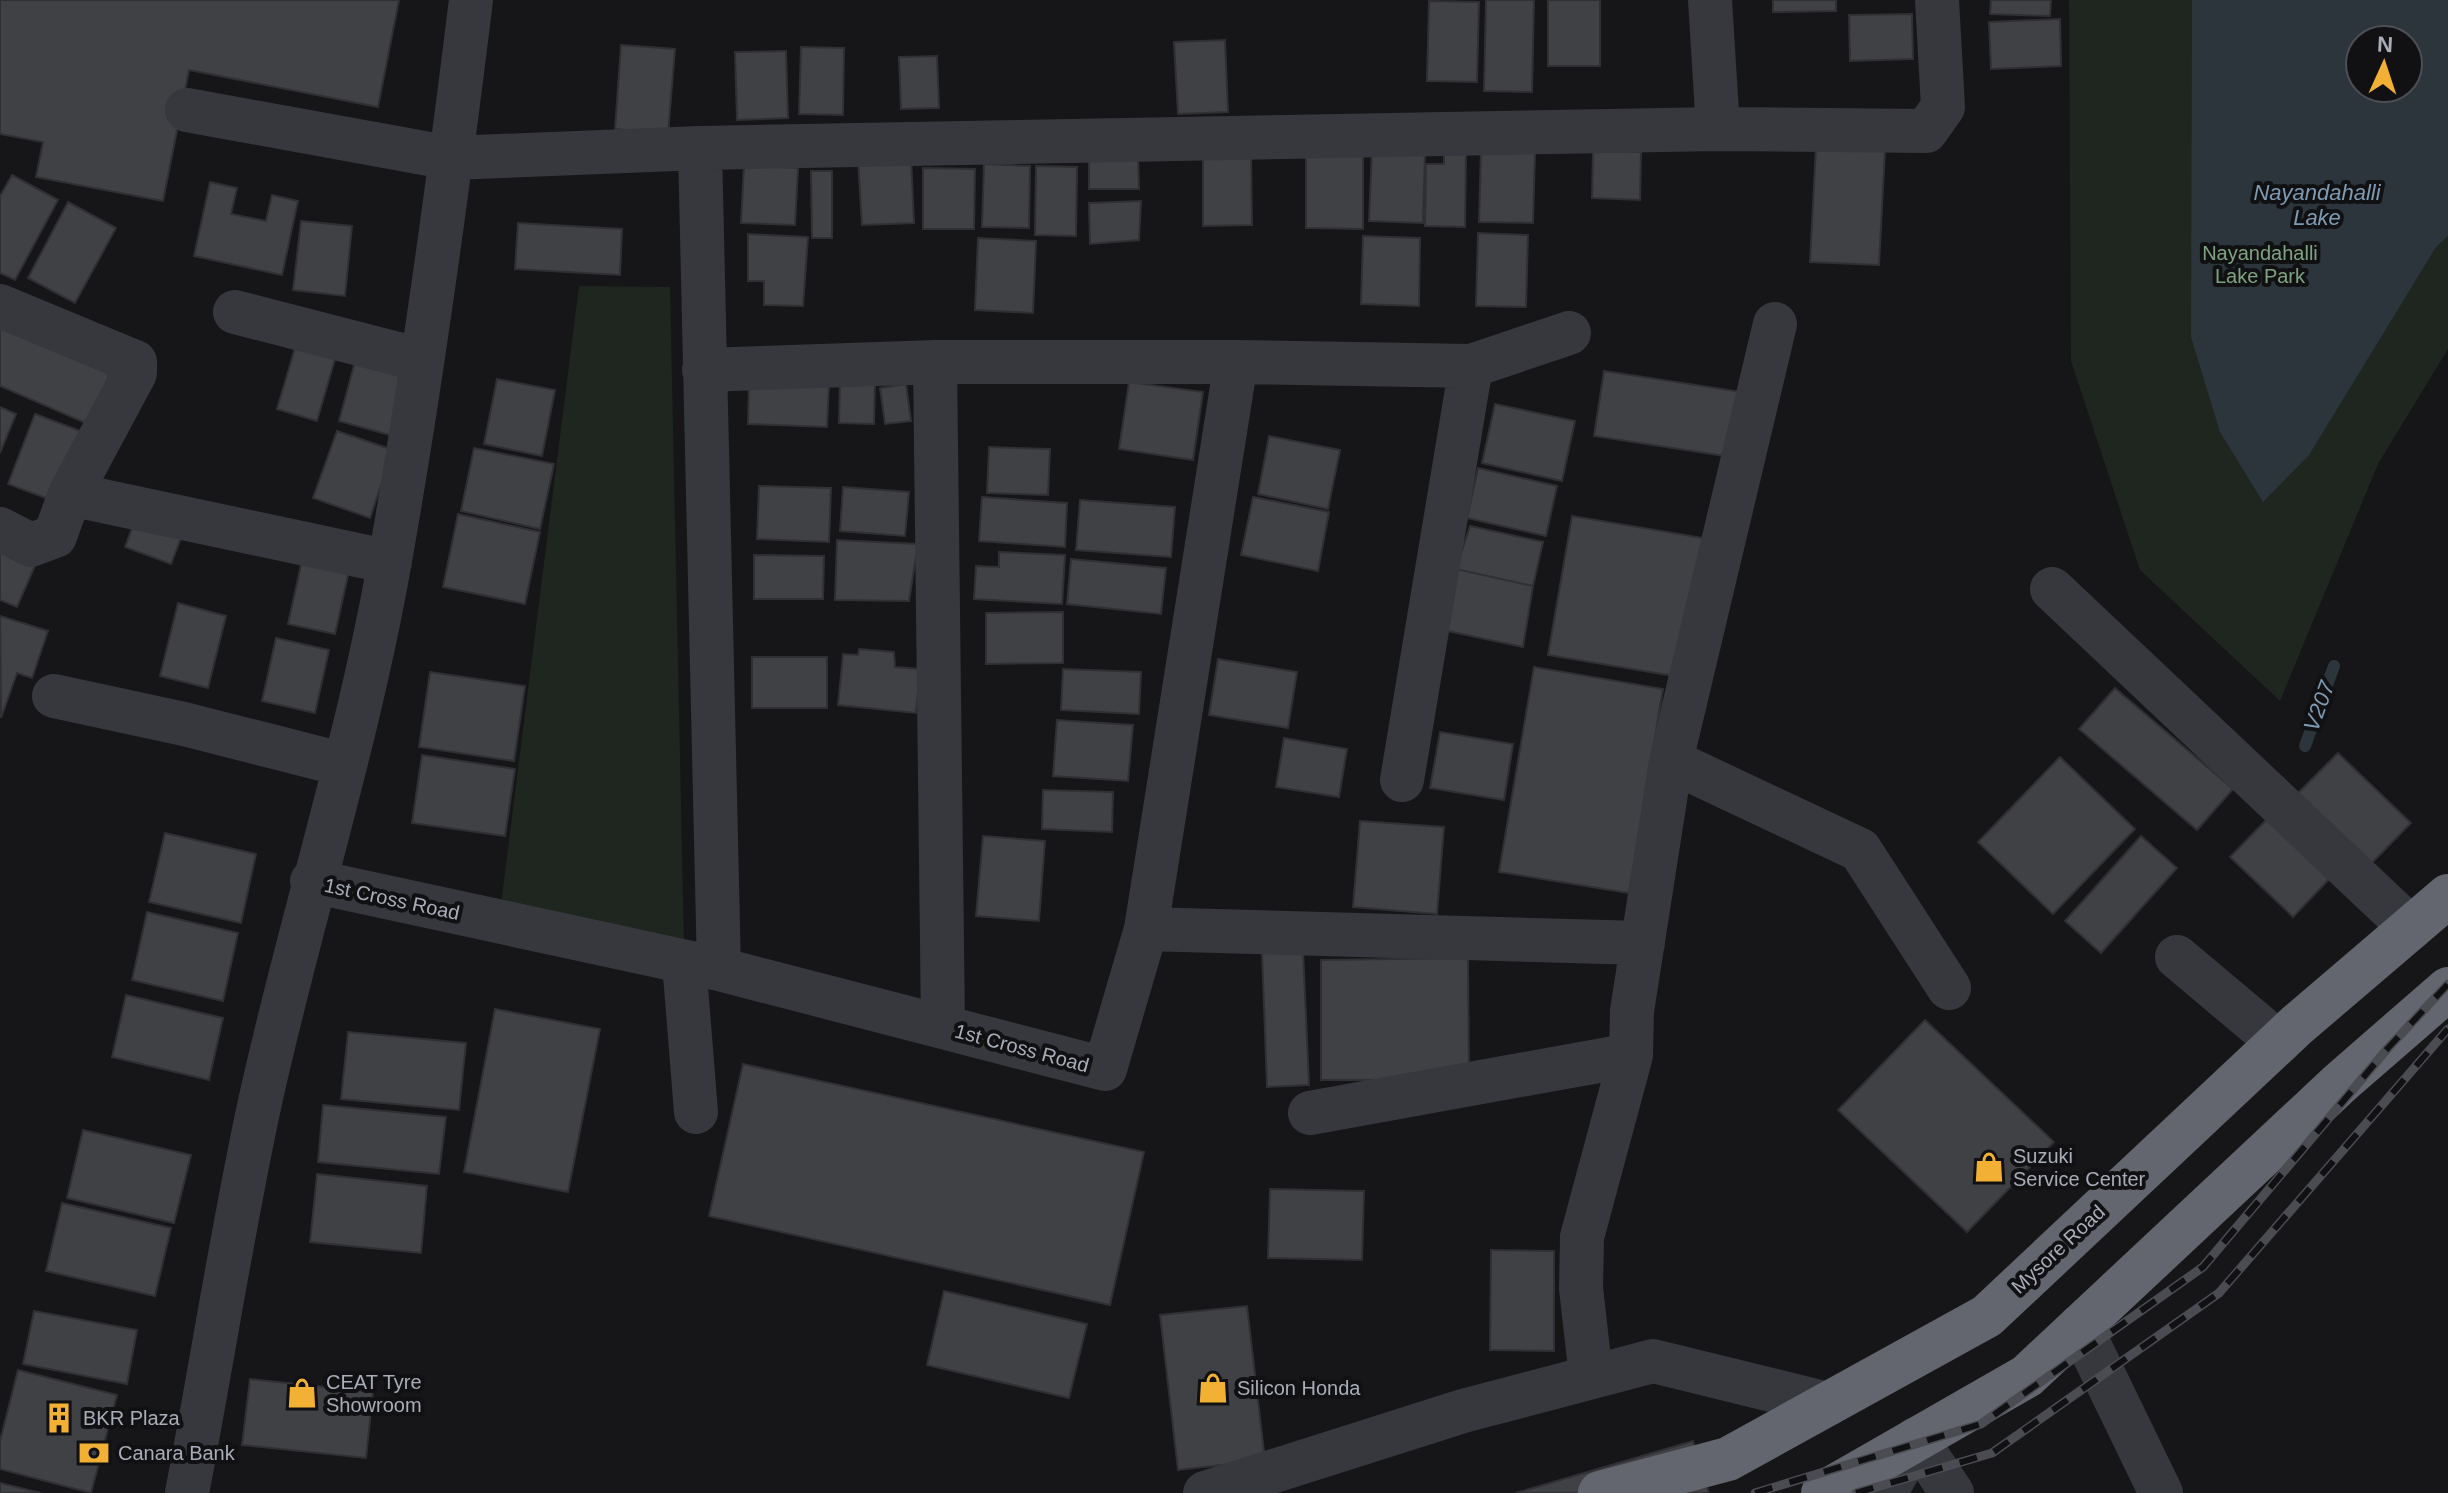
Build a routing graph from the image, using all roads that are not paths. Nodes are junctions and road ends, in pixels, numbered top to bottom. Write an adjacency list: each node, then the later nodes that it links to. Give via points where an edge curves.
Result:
1 (471, 0): 7 (street)
2 (1710, 0): 5 (street)
3 (1937, 0): 5 (street, via 1943,107 1926,131)
4 (187, 110): 7 (street)
5 (1718, 129): 6 (street)
6 (700, 148): 7 (street); 16 (street)
7 (451, 158): 12 (street)
8 (0, 306): 17 (street, via 135,362 135,373)
9 (235, 312): 12 (street)
10 (1775, 324): 22 (street)
11 (1569, 333): 15 (street)
12 (421, 360): 19 (street)
13 (935, 362): 14 (street); 16 (street); 34 (street)
14 (1236, 362): 15 (street); 28 (street)
15 (1471, 366): 24 (street)
16 (704, 370): 31 (street)
17 (70, 494): 18 (street, via 55,536 31,545); 19 (street)
18 (0, 529)
19 (390, 562): 23 (street)
20 (2052, 589): 27 (street)
21 (54, 696): 23 (street)
22 (1671, 761): 29 (street); 32 (street, via 1860,850)
23 (345, 765): 25 (street)
24 (1402, 780)
25 (312, 881): 31 (street, 1st Cross Road); 43 (street, via 259,1105)
26 (2448, 896): 27 (highway, Mysore Road)
27 (2411, 928): 35 (highway, Mysore Road)
28 (1146, 929): 29 (street); 34 (street, 1st Cross Road, via 1105,1069)
29 (1643, 943): 36 (street)
30 (2177, 957): 35 (street)
31 (702, 965): 34 (street, 1st Cross Road); 37 (street)
32 (1949, 988)
33 (2448, 989): 39 (highway)
34 (943, 1027)
35 (2278, 1042): 41 (highway, Mysore Road, via 1987,1316)
36 (1631, 1055): 38 (street); 40 (street, via 1582,1237 1581,1288)
37 (696, 1112)
38 (1310, 1113)
39 (2080, 1326): 42 (highway, via 2027,1376); 48 (street)
40 (1591, 1377): 41 (street, via 1653,1361); 44 (street, via 1463,1411)
41 (1828, 1404): 45 (highway, Mysore Road, via 1728,1459)
42 (1903, 1471): 46 (highway); 47 (street)
43 (187, 1493)
44 (1205, 1493)
45 (1600, 1493)
46 (1823, 1493)
47 (1952, 1493)
48 (2161, 1493)

